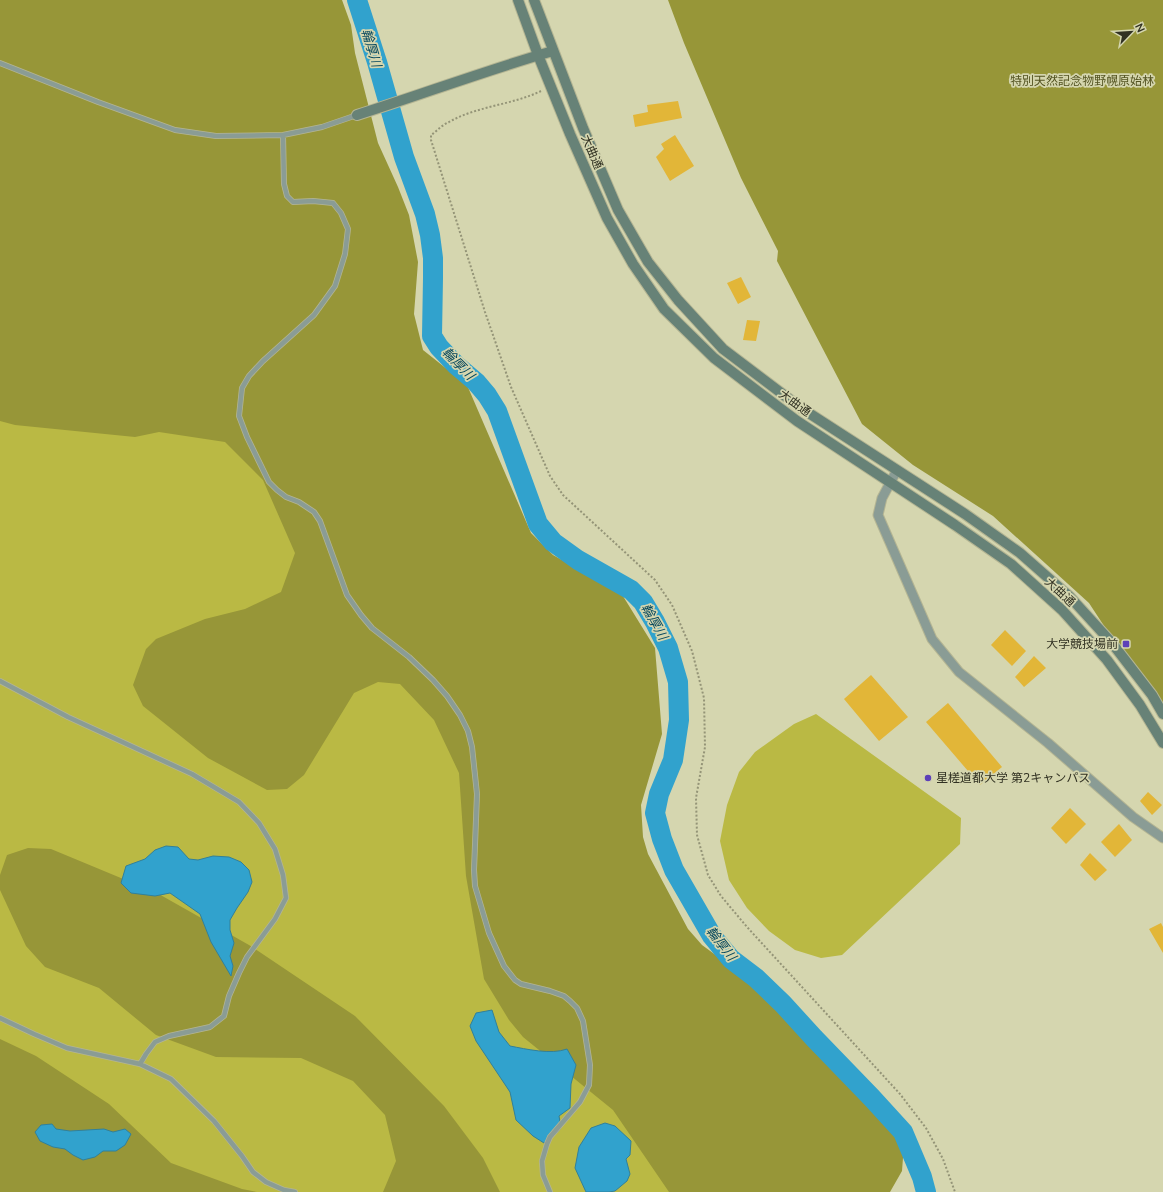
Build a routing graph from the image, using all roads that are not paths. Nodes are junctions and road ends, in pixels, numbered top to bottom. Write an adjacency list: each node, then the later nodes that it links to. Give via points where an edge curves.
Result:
1 (518, 0): 4 (main road, 大曲通)
2 (534, 0): 3 (main road, 大曲通)
3 (553, 51): 4 (main road); 8 (main road, 大曲通, via 618,210 648,262 678,300 723,349 801,408)
4 (538, 55): 6 (main road); 9 (main road, 大曲通, via 607,218 633,264 664,309 714,358 797,421)
5 (0, 63): 7 (lane, via 176,130 216,136)
6 (357, 115): 7 (lane, via 322,127)
7 (283, 134): 17 (lane, via 284,184 287,196 293,202 332,203 341,213 348,229 345,254 335,286 314,315 263,360 249,376 242,388 239,416 268,482 314,512 320,521 348,595 361,616 433,680 447,696 468,731 477,794 475,886 489,933 504,966 515,980 564,996 577,1008 583,1021 588,1049 589,1085 580,1102 550,1136 542,1161 543,1175)
8 (897, 470): 9 (street); 11 (main road, 大曲通, via 1020,553 1070,597 1112,643 1152,695)
9 (890, 483): 12 (main road, 大曲通, via 1011,564 1062,610 1107,660 1140,705); 13 (street, via 882,498 878,515 932,639 959,672 1048,743 1133,817)
10 (0, 681): 15 (lane, via 68,717 192,774 239,802 259,823 275,849 286,898 275,919 247,957 224,1016 210,1027 169,1036 155,1042)
11 (1163, 714)
12 (1163, 743)
13 (1163, 838)
14 (0, 1018): 15 (lane, via 67,1048)
15 (140, 1064): 16 (lane, via 171,1079 214,1121 253,1172 266,1182)
16 (295, 1192)
17 (550, 1192)

